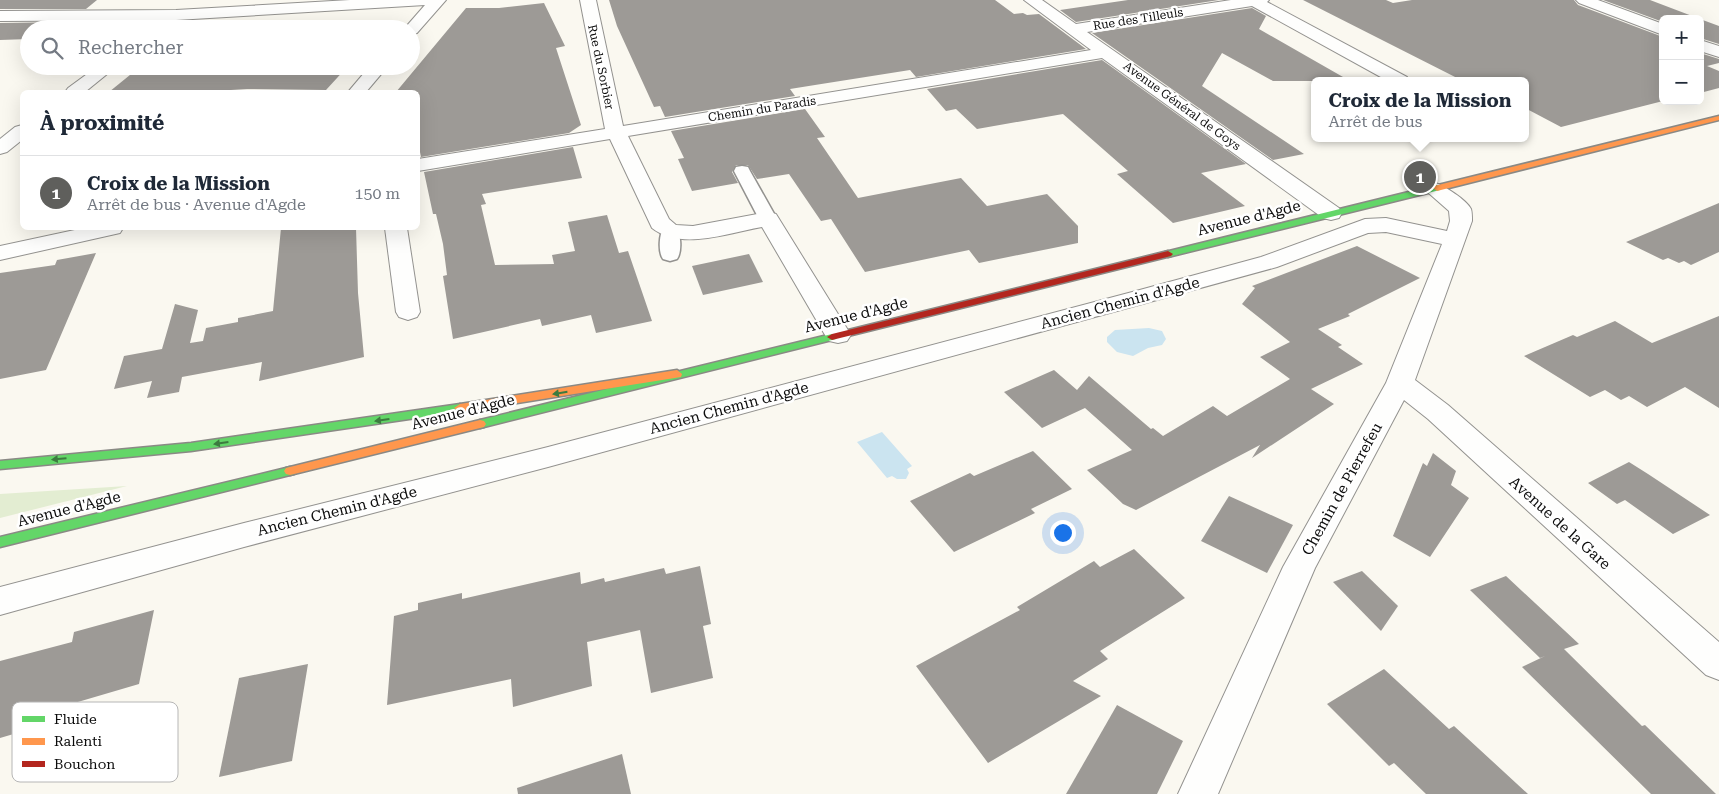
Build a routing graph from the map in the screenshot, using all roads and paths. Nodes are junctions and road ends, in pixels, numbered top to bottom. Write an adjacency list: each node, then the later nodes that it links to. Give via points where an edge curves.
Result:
1 (427, 0): 8 (street)
2 (438, 0): 12 (street)
3 (588, 0): 25 (street, Rue du Sorbier)
4 (1063, 0): 7 (street)
5 (1258, 0): 14 (street, Rue des Tilleuls); 20 (street)
6 (1584, 0): 13 (street)
7 (1035, 2): 14 (street, Avenue Général de Goys)
8 (256, 6): 9 (street)
9 (176, 15): 10 (street); 11 (street)
10 (0, 16)
11 (170, 20)
12 (420, 20)
13 (1659, 28)
14 (1074, 29): 16 (street, Avenue Général de Goys)
15 (1704, 46): 17 (street)
16 (1107, 52): 25 (street, Chemin du Paradis); 30 (street, Avenue Général de Goys)
17 (1719, 52)
18 (97, 75): 21 (street)
19 (372, 75): 22 (street)
20 (1394, 77)
21 (77, 90)
22 (359, 90)
23 (1719, 118): 29 (main road, Avenue d'Agde)
24 (20, 133): 26 (street)
25 (617, 133): 27 (street, Chemin du Paradis); 34 (street, Rue du Sorbier, via 660,223)
26 (0, 148)
27 (420, 164)
28 (742, 171): 31 (lane)
29 (1435, 189): 30 (main road, Avenue d'Agde); 35 (street, Chemin de Pierrefeu, via 1460,209 1461,221)
30 (1331, 213): 39 (main road, Avenue d'Agde)
31 (768, 219): 34 (street, via 693,233); 39 (street)
32 (103, 230): 36 (street)
33 (396, 230): 38 (street)
34 (670, 231): 37 (lane)
35 (1456, 240): 41 (street, Chemin de Pierrefeu); 44 (street, Ancien Chemin d'Agde, via 1386,225 1365,226 1269,262)
36 (0, 253)
37 (670, 255)
38 (408, 312)
39 (838, 335): 40 (main road, Avenue d'Agde)
40 (677, 374): 42 (main road, one-way to 42, via 191,447); 43 (main road, Avenue d'Agde)
41 (1400, 383): 45 (street, Avenue de la Gare, via 1438,412); 46 (street, Chemin de Pierrefeu, via 1299,567)
42 (0, 464)
43 (0, 542)
44 (0, 601)
45 (1719, 664)
46 (1198, 794)

